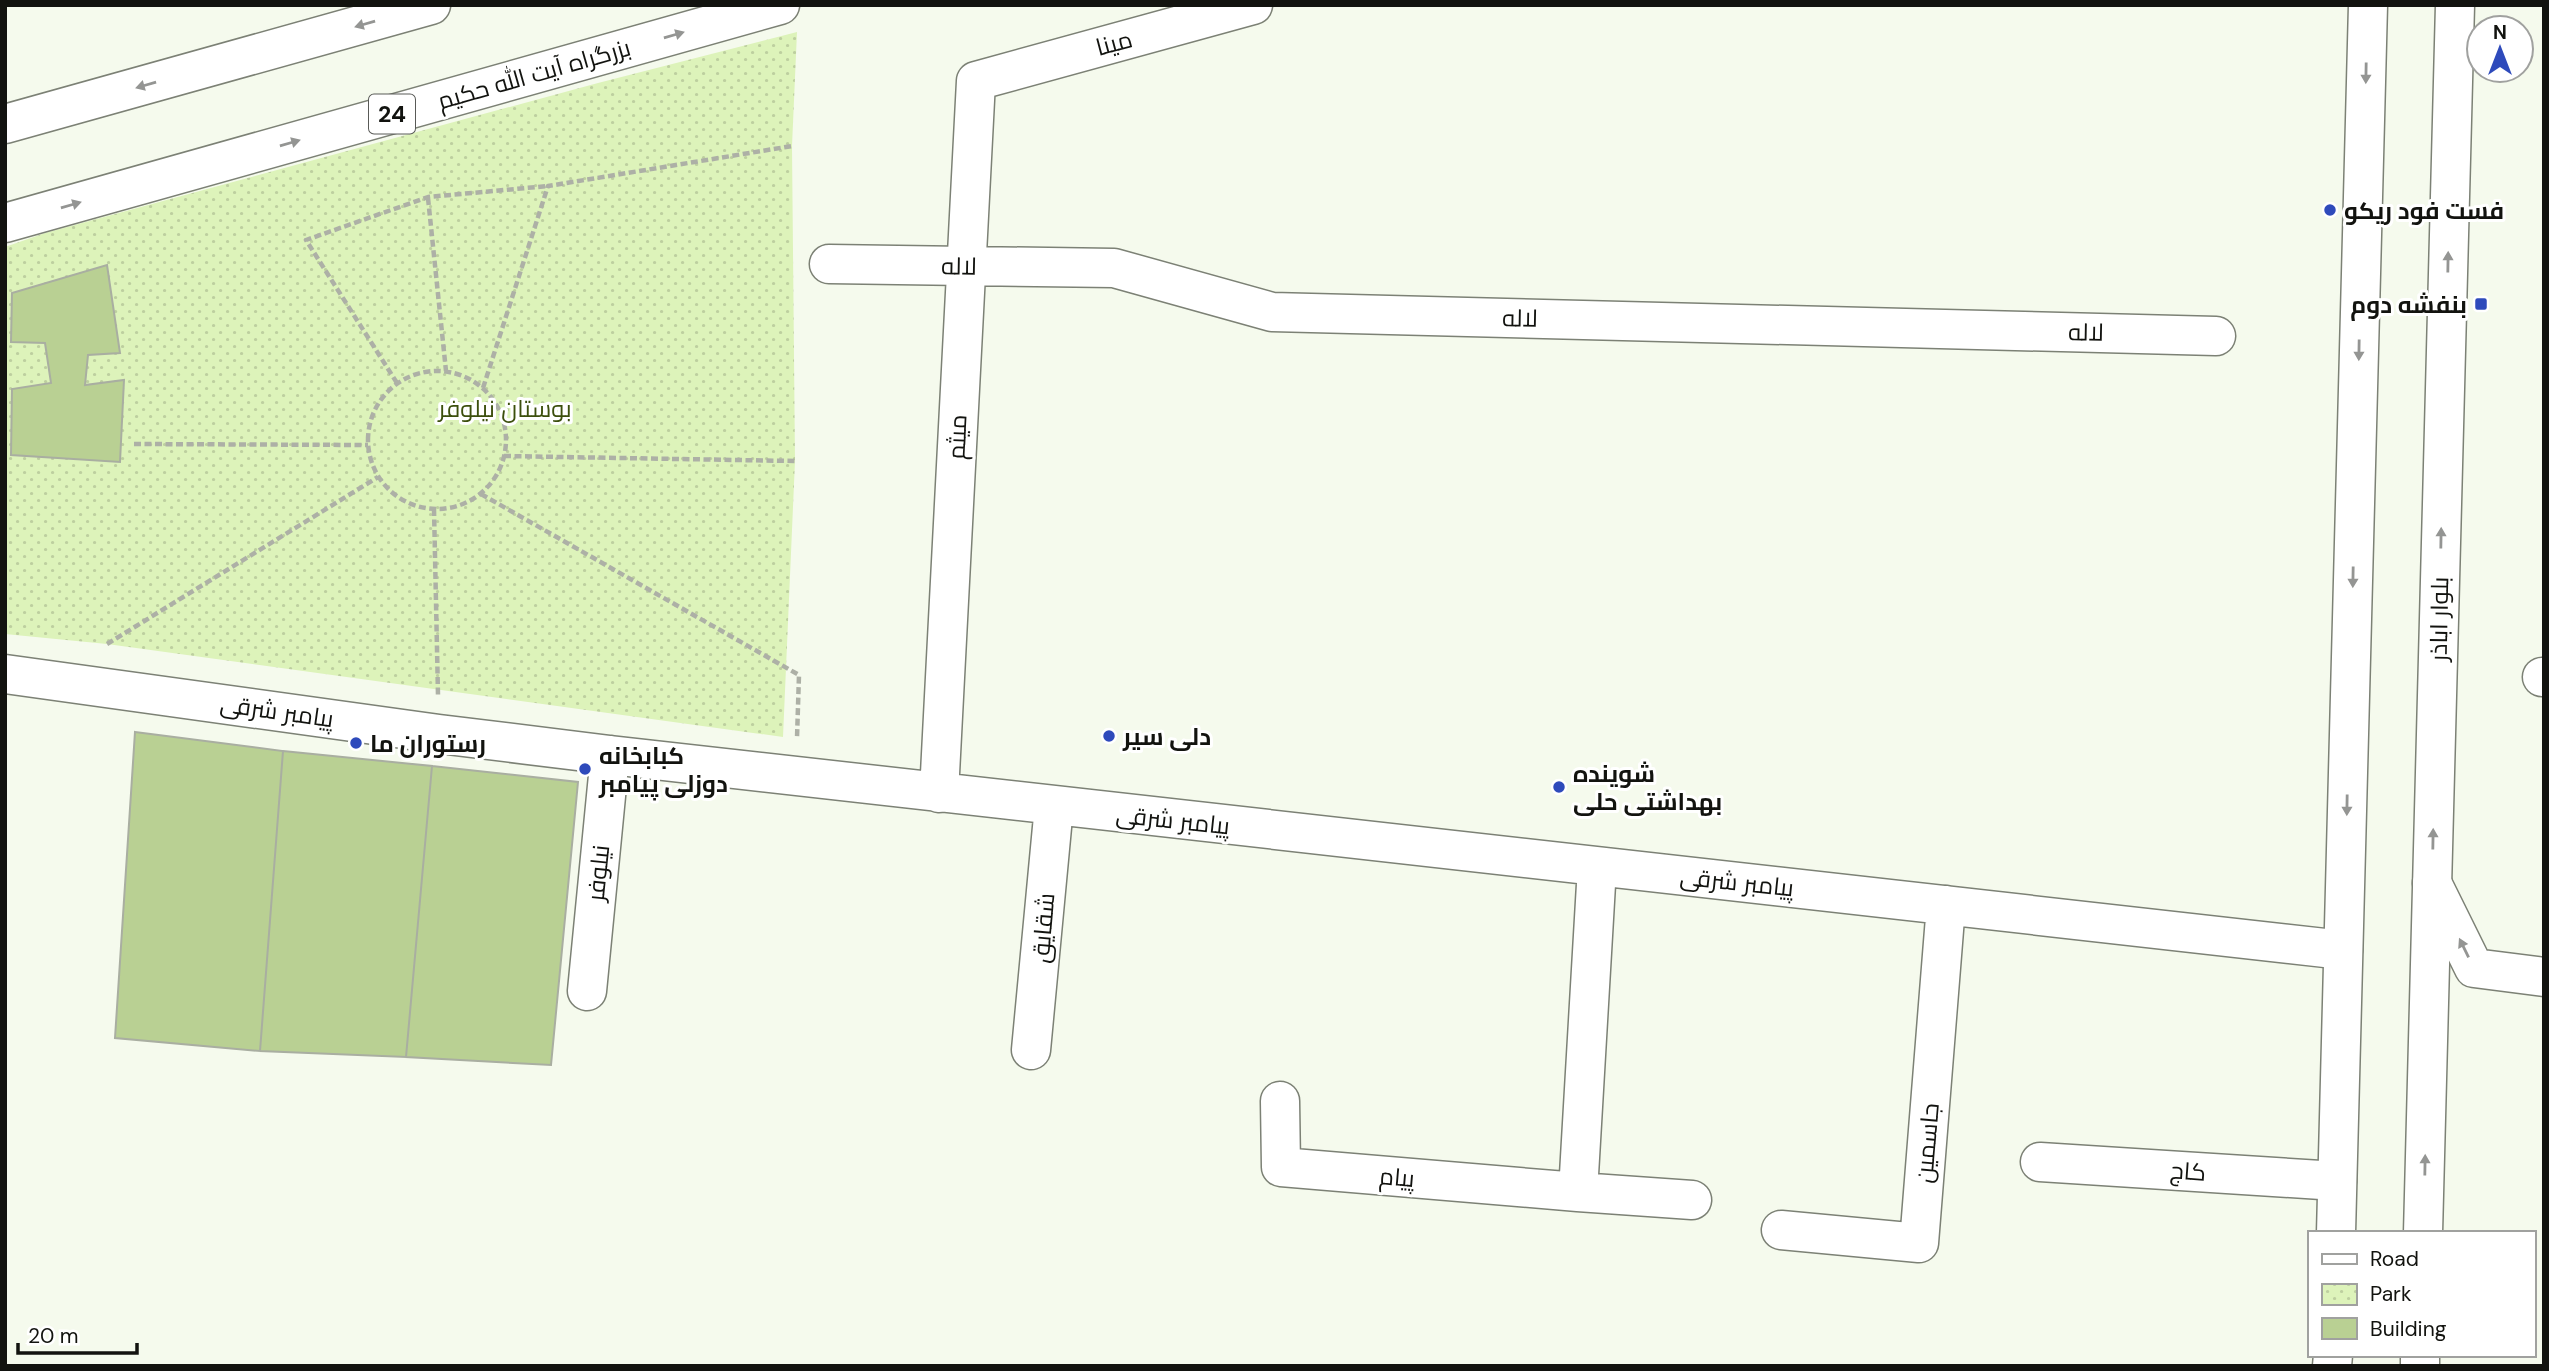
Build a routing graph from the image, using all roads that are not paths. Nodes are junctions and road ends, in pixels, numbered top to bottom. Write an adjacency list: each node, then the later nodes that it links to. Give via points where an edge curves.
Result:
1 (431, 5): 7 (main road, one-way to 7)
2 (780, 5): 8 (main road, بزرگراه آیت الله حکیم / 24, one-way to 2)
3 (1253, 5): 6 (main road, مینا)
4 (2368, 5): 19 (main road, one-way to 19)
5 (2455, 5): 17 (main road, بلوار اباذر, one-way to 5)
6 (976, 81): 10 (main road, میثم)
7 (5, 124)
8 (5, 223)
9 (829, 264): 10 (main road, لاله)
10 (966, 266): 11 (main road, لاله, via 1114,268 1272,312); 14 (main road, میثم)
11 (2216, 336)
12 (5, 674): 13 (main road, پیامبر شرقی)
13 (610, 755): 14 (main road, پیامبر شرقی); 21 (main road, نیلوفر)
14 (939, 793): 15 (main road, پیامبر شرقی)
15 (1054, 806): 16 (main road, پیامبر شرقی); 22 (main road, شقایق)
16 (1597, 867): 18 (main road, پیامبر شرقی); 26 (main road)
17 (2432, 883): 20 (main road, one-way to 17, via 2474,968); 30 (main road, بلوار اباذر, one-way to 17)
18 (1945, 905): 19 (main road, پیامبر شرقی); 28 (main road, جاسمین, via 1919,1243)
19 (2343, 950): 25 (main road)
20 (2544, 977)
21 (587, 991)
22 (1031, 1050)
23 (1280, 1101): 26 (main road, پیام, via 1281,1167)
24 (2040, 1161): 25 (main road, کاج)
25 (2337, 1181): 29 (main road)
26 (1578, 1192): 27 (main road, پیام)
27 (1692, 1199)
28 (1781, 1230)
29 (2336, 1231)
30 (2423, 1231)

